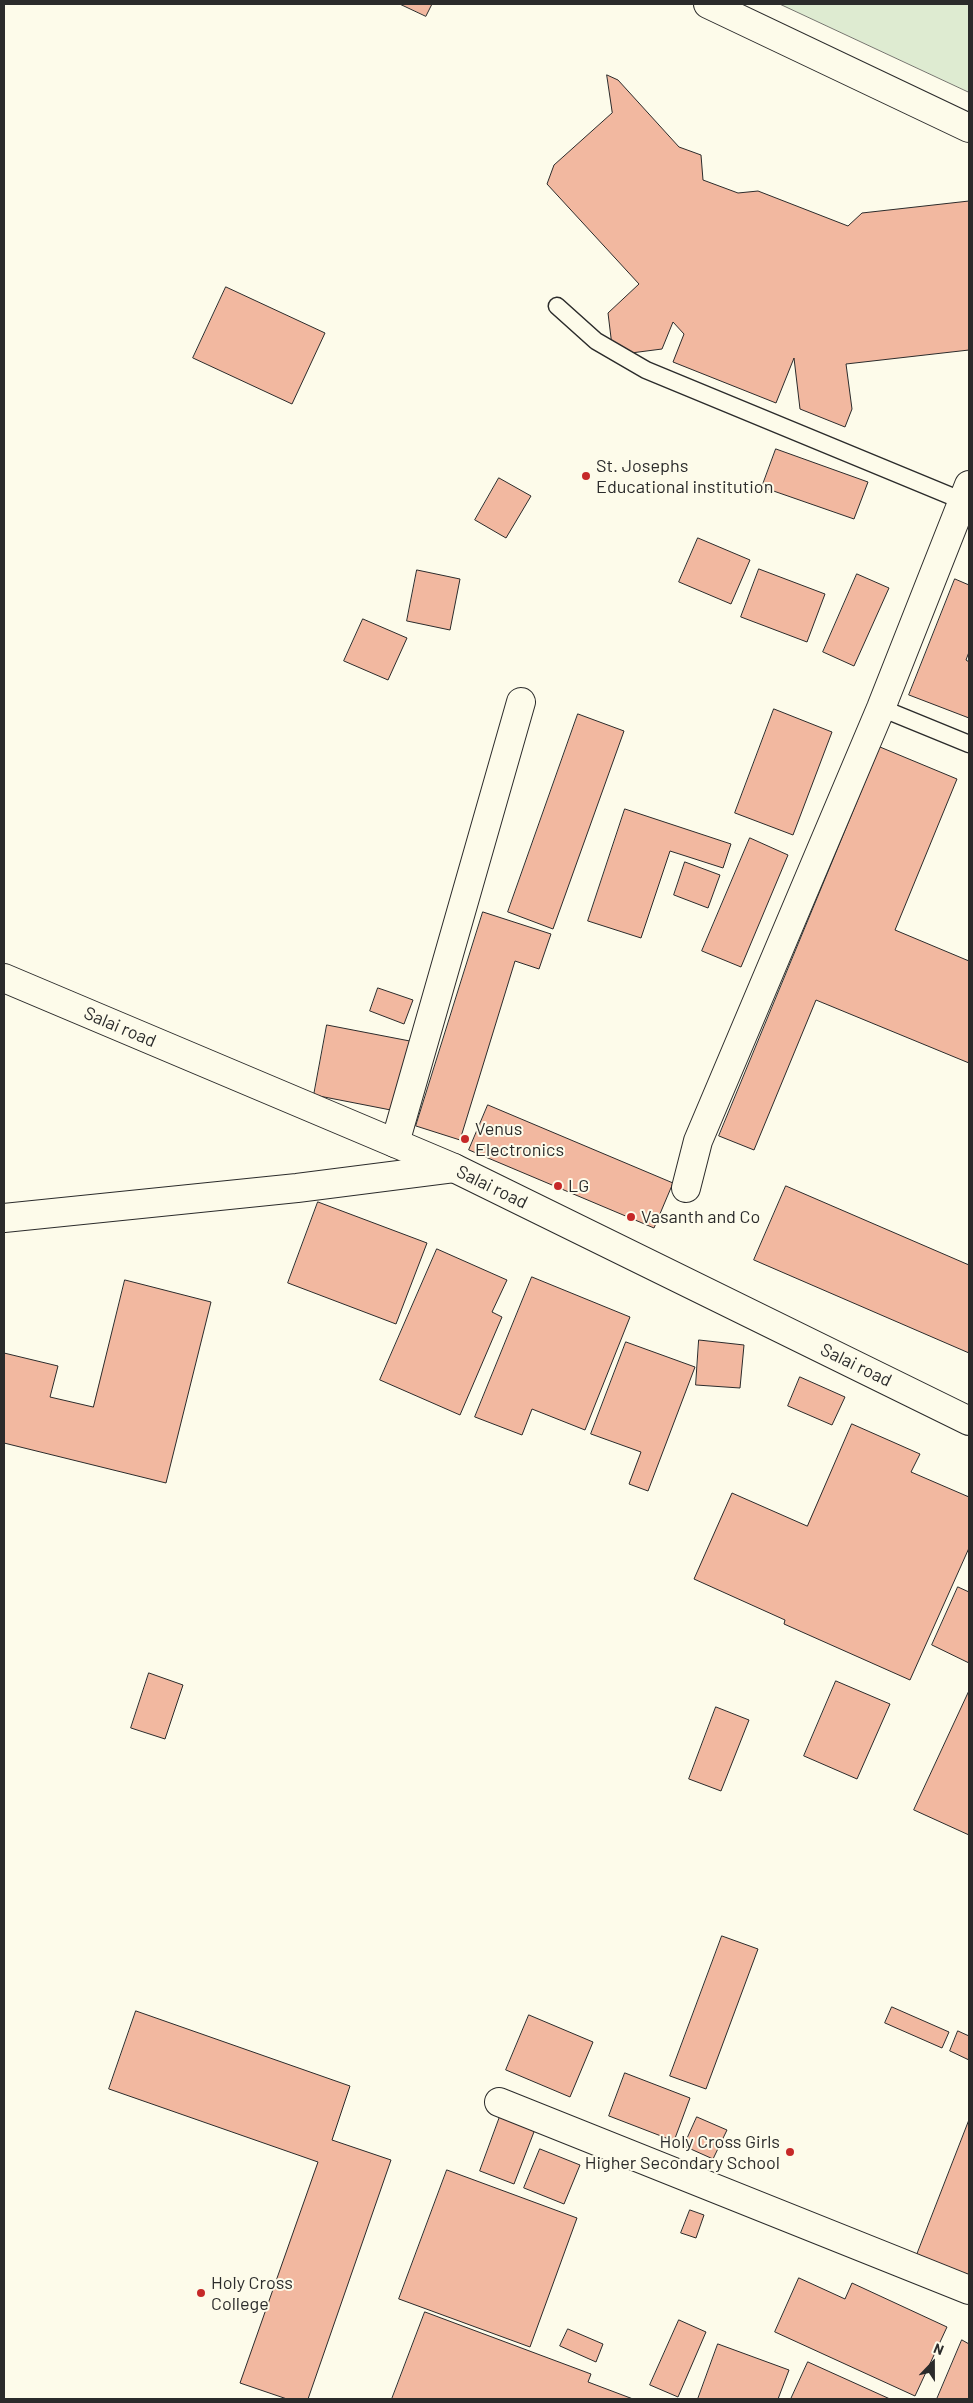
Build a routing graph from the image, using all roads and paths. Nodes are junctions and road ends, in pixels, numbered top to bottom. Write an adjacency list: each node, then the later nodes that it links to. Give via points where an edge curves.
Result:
1 (708, 4): 2 (street)
2 (969, 128)
3 (557, 306): 4 (lane, via 596,341 646,370)
4 (966, 493): 6 (street)
5 (521, 702): 9 (street)
6 (881, 708): 7 (lane); 11 (street, via 698,1141)
7 (969, 744)
8 (4, 978): 9 (street, Salai road)
9 (395, 1143): 10 (street, Salai road)
10 (454, 1168): 12 (street, via 297,1188); 13 (street, Salai road)
11 (686, 1188)
12 (4, 1218)
13 (969, 1421)
14 (499, 2102): 15 (street)
15 (969, 2290)

